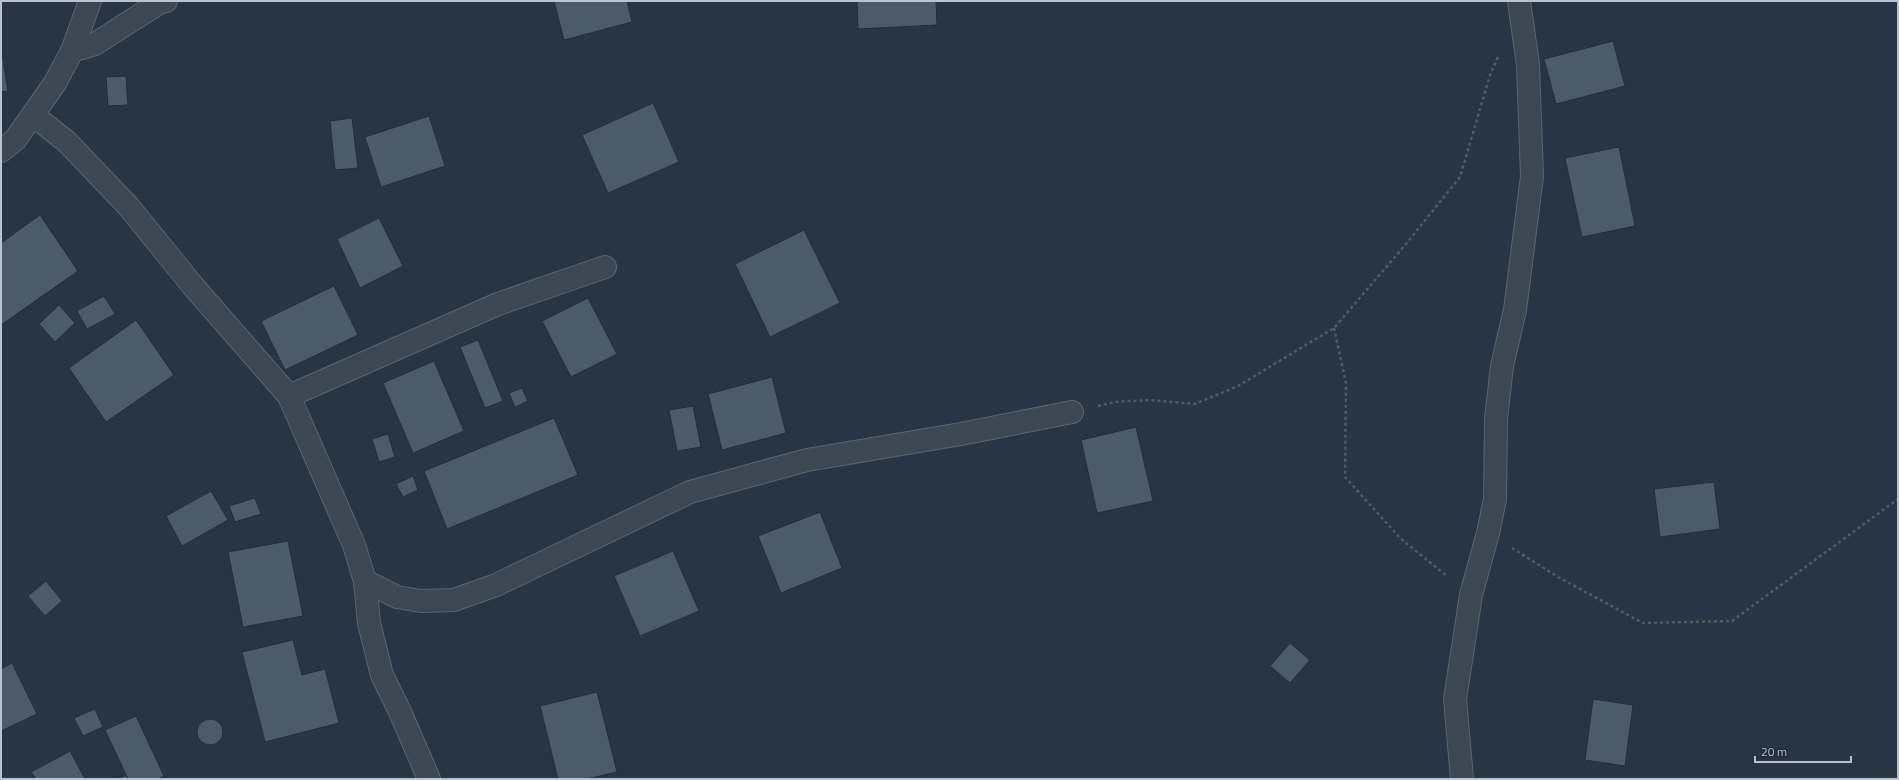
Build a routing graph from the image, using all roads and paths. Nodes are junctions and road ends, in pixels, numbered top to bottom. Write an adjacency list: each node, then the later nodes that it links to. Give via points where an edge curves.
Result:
1 (90, 1): 4 (street)
2 (166, 1): 4 (street, via 95,44)
3 (1519, 1): 13 (street, via 1528,64 1532,176 1515,310 1502,366 1496,419 1495,499)
4 (72, 51): 6 (street, via 55,83)
5 (1499, 55): 9 (path, via 1490,75 1460,177)
6 (33, 115): 7 (street, via 15,140); 10 (street, via 67,142 129,208)
7 (1, 151)
8 (605, 267): 10 (street, via 498,304)
9 (1334, 328): 11 (path, via 1238,386 1195,404 1149,400 1116,402); 15 (path, via 1346,383 1345,477 1400,539)
10 (289, 396): 14 (street, via 354,545)
11 (1072, 412): 14 (street, via 807,460 690,492 496,585 454,600 421,601 397,597)
12 (1898, 499): 13 (path, via 1732,621 1643,623 1558,577)
13 (1488, 533): 15 (street)
14 (365, 581): 16 (street, via 369,623 382,675)
15 (1471, 595): 17 (street, via 1455,699)
16 (429, 779)
17 (1462, 779)

